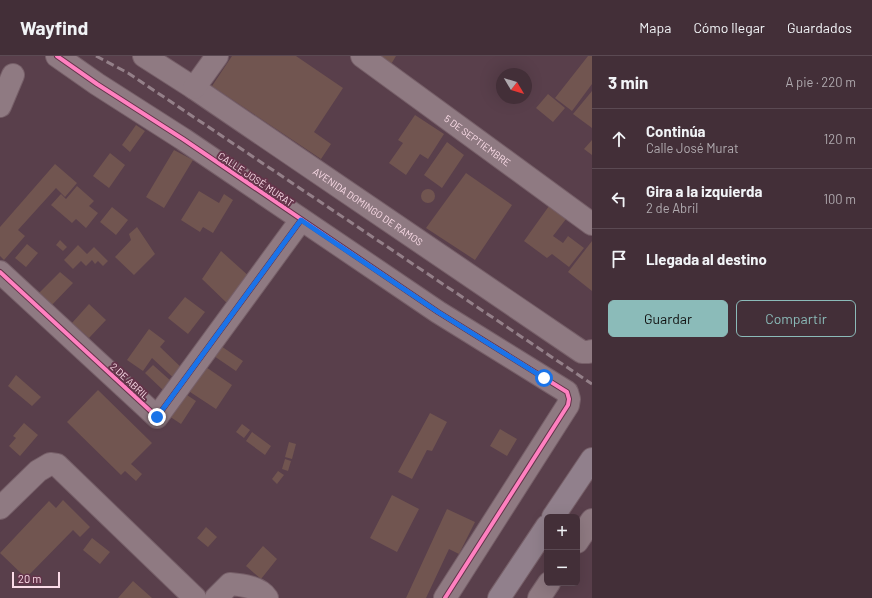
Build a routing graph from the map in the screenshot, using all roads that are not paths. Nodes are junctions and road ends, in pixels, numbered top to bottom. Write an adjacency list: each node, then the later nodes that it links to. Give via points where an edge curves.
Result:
1 (57, 56): 8 (street, CALLE JOSÉ MURAT)
2 (144, 56): 6 (street, AVENIDA DOMINGO DE RAMOS)
3 (217, 56): 6 (street)
4 (362, 56): 9 (street, 5 DE SEPTIEMBRE)
5 (13, 76): 7 (street)
6 (194, 88): 11 (street, AVENIDA DOMINGO DE RAMOS, via 582,352)
7 (0, 106)
8 (301, 220): 10 (street, 2 DE ABRIL, via 157,417); 22 (street, CALLE JOSÉ MURAT, via 438,312 567,392 568,405)
9 (592, 224)
10 (0, 272)
11 (592, 351)
12 (592, 459): 14 (main road)
13 (0, 508): 19 (street, via 38,471 50,464 57,465)
14 (555, 514)
15 (592, 520): 17 (street)
16 (544, 530): 23 (main road)
17 (580, 538)
18 (547, 586): 24 (street)
19 (195, 598)
20 (216, 598): 21 (street, via 230,584 245,585 264,593)
21 (267, 598)
22 (444, 598)
23 (499, 598)
24 (539, 598)

